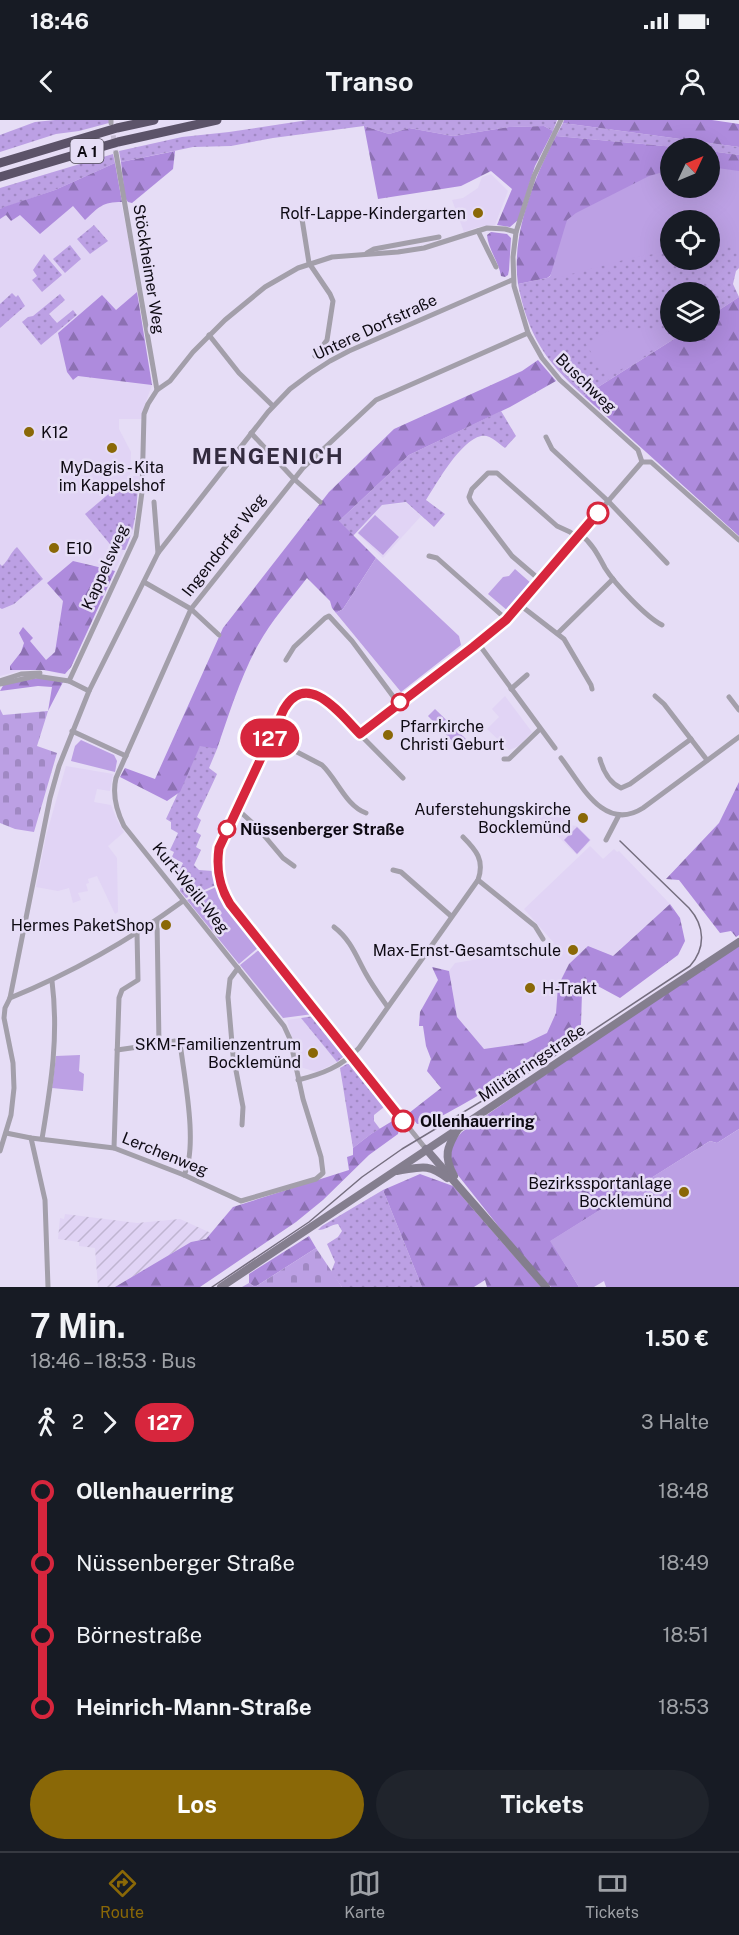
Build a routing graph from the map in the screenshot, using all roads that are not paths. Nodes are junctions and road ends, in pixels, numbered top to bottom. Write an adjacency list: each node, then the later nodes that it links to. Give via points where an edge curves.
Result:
1 (154, 120): 5 (highway, A 1)
2 (217, 120): 6 (highway, A 1, via 118,142)
3 (561, 120): 9 (street, via 537,169)
4 (116, 153): 18 (street, Stöckheimer Weg)
5 (0, 163)
6 (0, 177)
7 (302, 219): 12 (street)
8 (478, 231): 9 (street, via 493,227); 11 (street, via 424,248); 13 (street)
9 (516, 232): 14 (street)
10 (439, 237): 11 (street)
11 (365, 254): 12 (street, via 332,256)
12 (309, 263): 16 (street, via 265,287); 17 (street, via 333,302 327,340)
13 (496, 267)
14 (512, 280): 15 (street, Buschweg); 19 (street, Untere Dorfstraße, via 349,351 310,374)
15 (528, 333): 22 (street, Buschweg, via 556,375 638,450); 23 (street, Ingendorfer Weg, via 376,400)
16 (209, 335): 18 (street, via 170,381); 19 (street, via 239,373)
17 (315, 356)
18 (157, 390): 44 (street, Kappelsweg, via 144,414 142,492 136,536)
19 (273, 406): 20 (street, Untere Dorfstraße)
20 (251, 433): 23 (street); 29 (street, Untere Dorfstraße)
21 (546, 437): 24 (street, via 552,449)
22 (644, 462): 24 (street); 28 (street, Buschweg, via 651,462)
23 (294, 479): 26 (street); 36 (street, Ingendorfer Weg)
24 (608, 501): 27 (street); 31 (street)
25 (154, 502): 29 (street)
26 (320, 502)
27 (579, 535): 32 (street, via 592,546); 33 (street); 33 (street, via 557,526 497,473 488,473 472,489 471,502 512,556)
28 (739, 540)
29 (158, 553): 34 (street, Untere Dorfstraße)
30 (429, 556): 37 (street, via 437,558)
31 (667, 563)
32 (613, 579): 38 (street); 39 (street)
33 (540, 580): 35 (street)
34 (144, 582): 36 (street); 48 (street, Untere Dorfstraße)
35 (520, 605): 37 (street); 39 (street)
36 (191, 609): 40 (street); 60 (street, Ingendorfer Weg)
37 (506, 620): 41 (street)
38 (662, 625)
39 (558, 633): 47 (street)
40 (219, 635)
41 (478, 643): 46 (street); 51 (street)
42 (286, 660): 51 (street, via 294,647 329,616)
43 (526, 675): 46 (street)
44 (69, 681): 45 (street, via 36,676); 48 (street)
45 (0, 683)
46 (511, 689): 53 (street)
47 (592, 689)
48 (89, 691): 54 (street, Untere Dorfstraße)
49 (655, 696): 58 (street)
50 (729, 697): 52 (street)
51 (398, 703): 55 (street)
52 (739, 710)
53 (540, 729): 59 (street); 62 (street, via 509,759)
54 (72, 732): 60 (street); 83 (street, Untere Dorfstraße, via 46,811)
55 (360, 734): 57 (street, via 326,700 309,693 288,702); 65 (street)
56 (739, 737): 64 (street)
57 (270, 738): 66 (street); 67 (street, via 322,765 351,802)
58 (691, 739): 63 (street, via 621,788 605,773); 64 (street)
59 (555, 748)
60 (126, 756): 74 (street, Kurt-Weill-Weg, via 114,788 118,814)
61 (561, 758): 68 (street, via 596,804)
62 (504, 759)
63 (600, 759)
64 (707, 760): 68 (street, via 635,813)
65 (402, 778)
66 (236, 808): 71 (street); 88 (street, via 219,848 222,890)
67 (366, 813)
68 (619, 815): 70 (street)
69 (463, 837): 73 (street, via 478,853)
70 (606, 840)
71 (294, 866)
72 (393, 870): 75 (street, via 401,872)
73 (478, 880): 75 (street); 79 (street, via 535,926)
74 (183, 901): 76 (street); 81 (street, Kurt-Weill-Weg)
75 (452, 916): 84 (street)
76 (157, 920): 78 (street); 86 (street)
77 (334, 927): 84 (street, via 351,944)
78 (137, 933): 82 (street); 87 (street, via 138,980 122,990 118,998)
79 (543, 939)
80 (739, 942): 91 (main road, Militärringstraße)
81 (238, 968): 89 (street, Kurt-Weill-Weg, via 284,1026); 90 (street, via 228,986)
82 (52, 981): 83 (street); 94 (street, via 54,1064)
83 (10, 998): 85 (street, Untere Dorfstraße)
84 (387, 1006): 88 (street)
85 (2, 1007): 92 (street, via 14,1076 13,1106)
86 (159, 1044): 87 (street); 99 (street, via 175,1041 181,1050 189,1145)
87 (117, 1050): 95 (street)
88 (352, 1055): 89 (street, via 330,1071); 96 (street)
89 (298, 1080): 101 (street, Kurt-Weill-Weg, via 324,1168 322,1173 316,1179)
90 (242, 1125)
91 (458, 1128): 96 (main road, Militärringstraße); 100 (main road, via 447,1153)
92 (6, 1133): 93 (street, Lerchenweg); 97 (street)
93 (31, 1138): 94 (street, Lerchenweg); 102 (street, via 45,1200)
94 (42, 1139): 95 (street, Lerchenweg)
95 (114, 1148): 99 (street, Lerchenweg)
96 (426, 1149): 98 (main road, Militärringstraße); 100 (main road)
97 (0, 1151)
98 (395, 1172): 100 (main road, via 426,1167); 103 (main road, Militärringstraße)
99 (184, 1175): 101 (street, Lerchenweg)
100 (460, 1188): 104 (main road)
101 (241, 1201)
102 (48, 1287)
103 (221, 1287)
104 (546, 1287)

